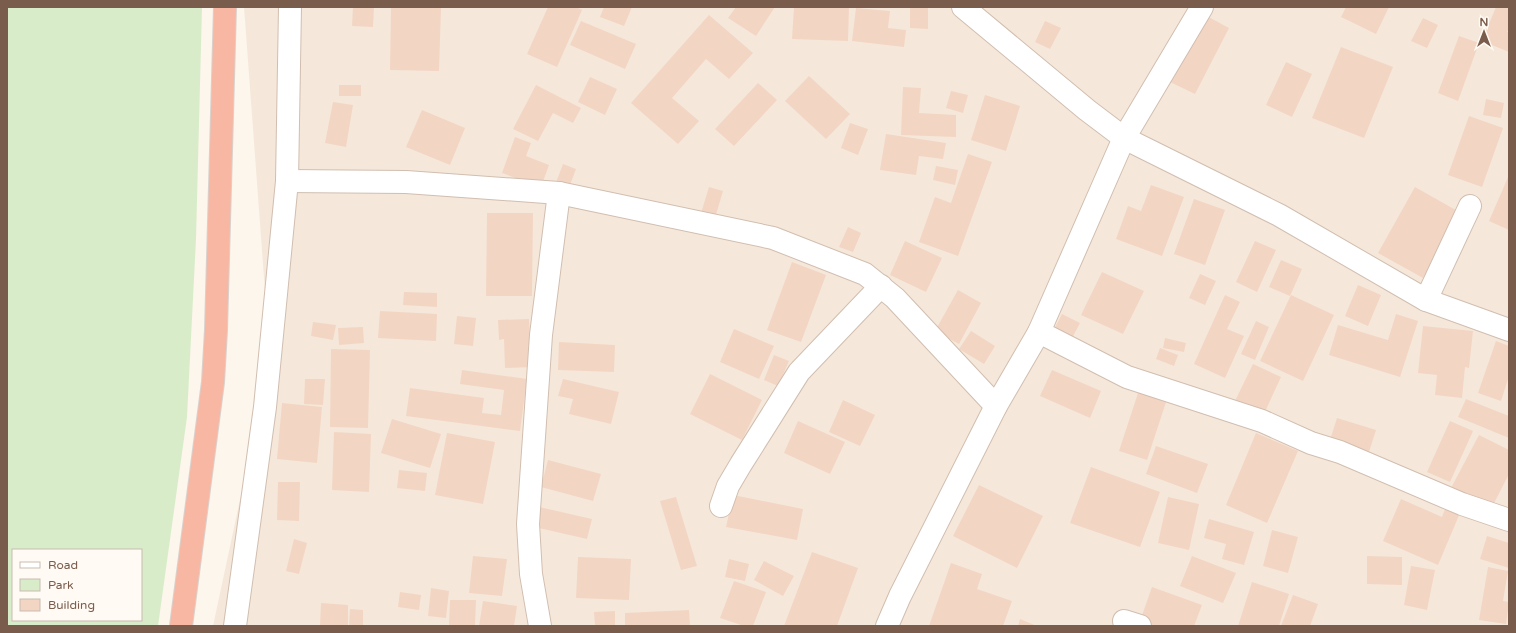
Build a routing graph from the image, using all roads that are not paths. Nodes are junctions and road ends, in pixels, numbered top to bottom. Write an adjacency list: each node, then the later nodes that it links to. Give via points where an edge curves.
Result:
1 (225, 7): 16 (highway, via 213,382)
2 (290, 7): 6 (street)
3 (963, 7): 5 (street)
4 (1202, 7): 5 (street)
5 (1124, 138): 10 (street, via 1280,214); 12 (street)
6 (287, 181): 7 (street, via 406,182); 17 (street, via 266,407)
7 (559, 193): 9 (street, via 773,238 865,274); 18 (street, via 541,335 528,524)
8 (1470, 206): 10 (street)
9 (881, 286): 13 (street); 14 (street, via 799,372 728,486)
10 (1426, 300): 11 (street)
11 (1509, 330)
12 (1039, 332): 13 (street); 15 (street, via 1127,377 1262,421 1462,504)
13 (996, 406): 19 (street)
14 (721, 506)
15 (1509, 520)
16 (181, 626)
17 (235, 626)
18 (540, 626)
19 (887, 626)

